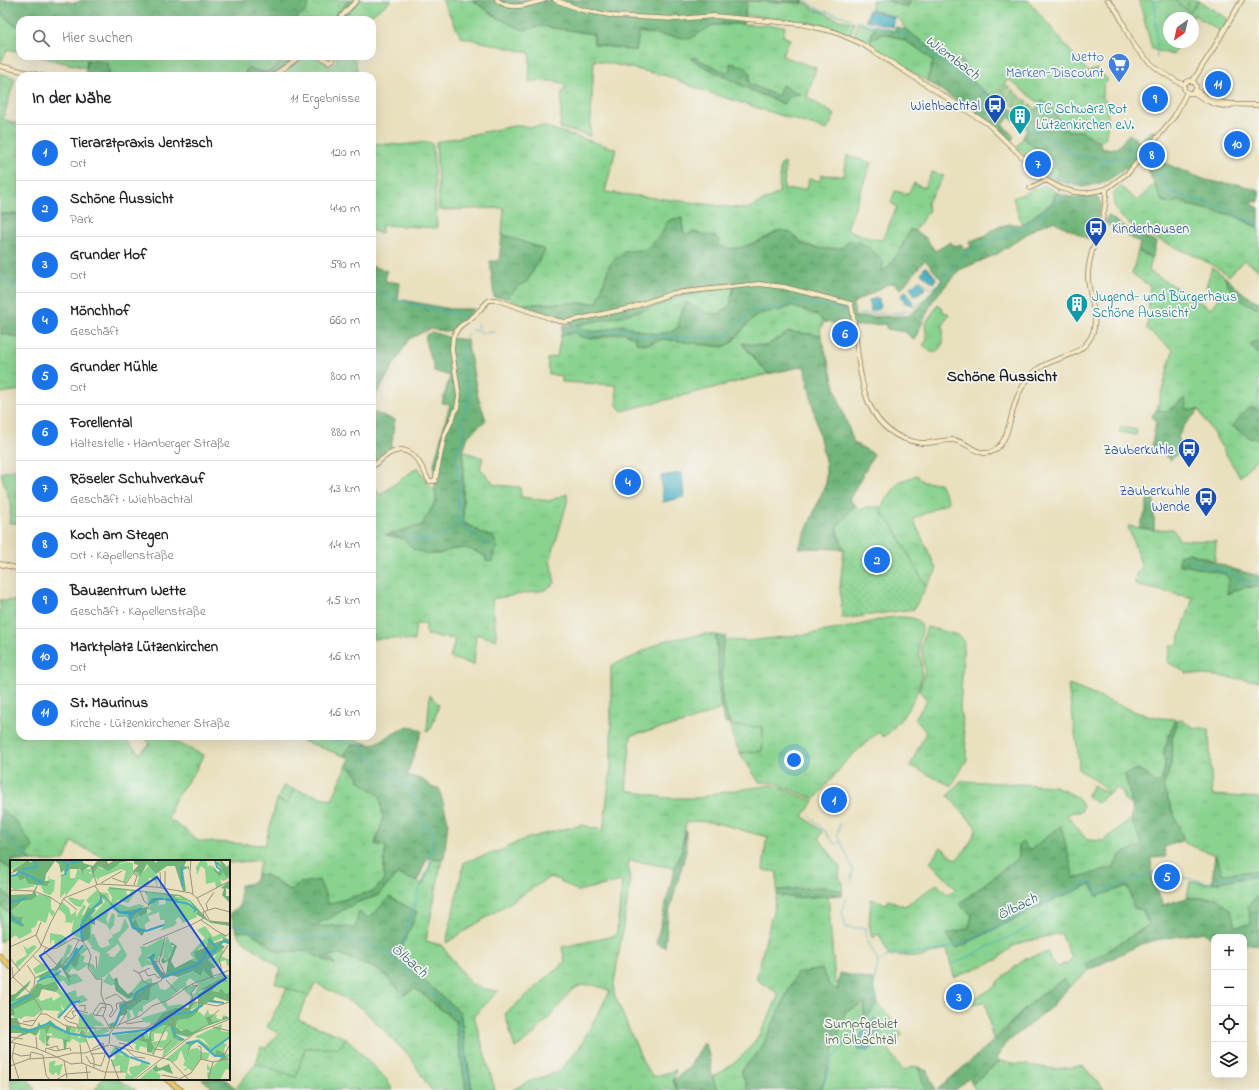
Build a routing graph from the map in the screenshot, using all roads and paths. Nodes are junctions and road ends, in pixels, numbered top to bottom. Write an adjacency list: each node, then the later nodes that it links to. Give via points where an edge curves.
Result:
1 (357, 0): 7 (street)
2 (497, 0): 3 (street, via 516,7)
3 (544, 0)
4 (555, 0): 17 (street, via 582,10 611,15 670,19 714,16 743,18 818,27 844,36 862,44 988,124)
5 (1108, 0): 13 (street, via 1142,54 1152,64)
6 (1242, 0): 12 (street)
7 (342, 16)
8 (294, 60): 11 (street)
9 (0, 66): 10 (street)
10 (26, 72)
11 (278, 72)
12 (1192, 82): 13 (street); 14 (street, via 1195,84)
13 (1184, 85): 15 (street)
14 (1194, 91): 15 (street); 16 (street, via 1209,98 1234,104)
15 (1187, 92): 19 (street, via 1174,117 1139,160 1124,177)
16 (1259, 105)
17 (1046, 180): 18 (street); 19 (street, via 1074,192 1086,193)
18 (1030, 188)
19 (1106, 189): 20 (street, via 1106,208 1088,274 1094,320 1091,337 1081,349 1041,367 1031,375 1017,398 1002,442 989,453 979,453 963,442 954,440 914,442 887,428 876,417 864,394 852,304 784,287 759,284 673,293 630,308 570,322 555,320 495,300 486,303 470,320 459,327 453,337 452,350 459,396 457,408 444,437 435,481 429,481 421,463 412,455 398,450)
20 (376, 464)
21 (0, 564): 22 (street)
22 (16, 568)
23 (0, 956): 24 (main road)
24 (10, 966)
25 (167, 1080): 26 (main road)
26 (181, 1090)

